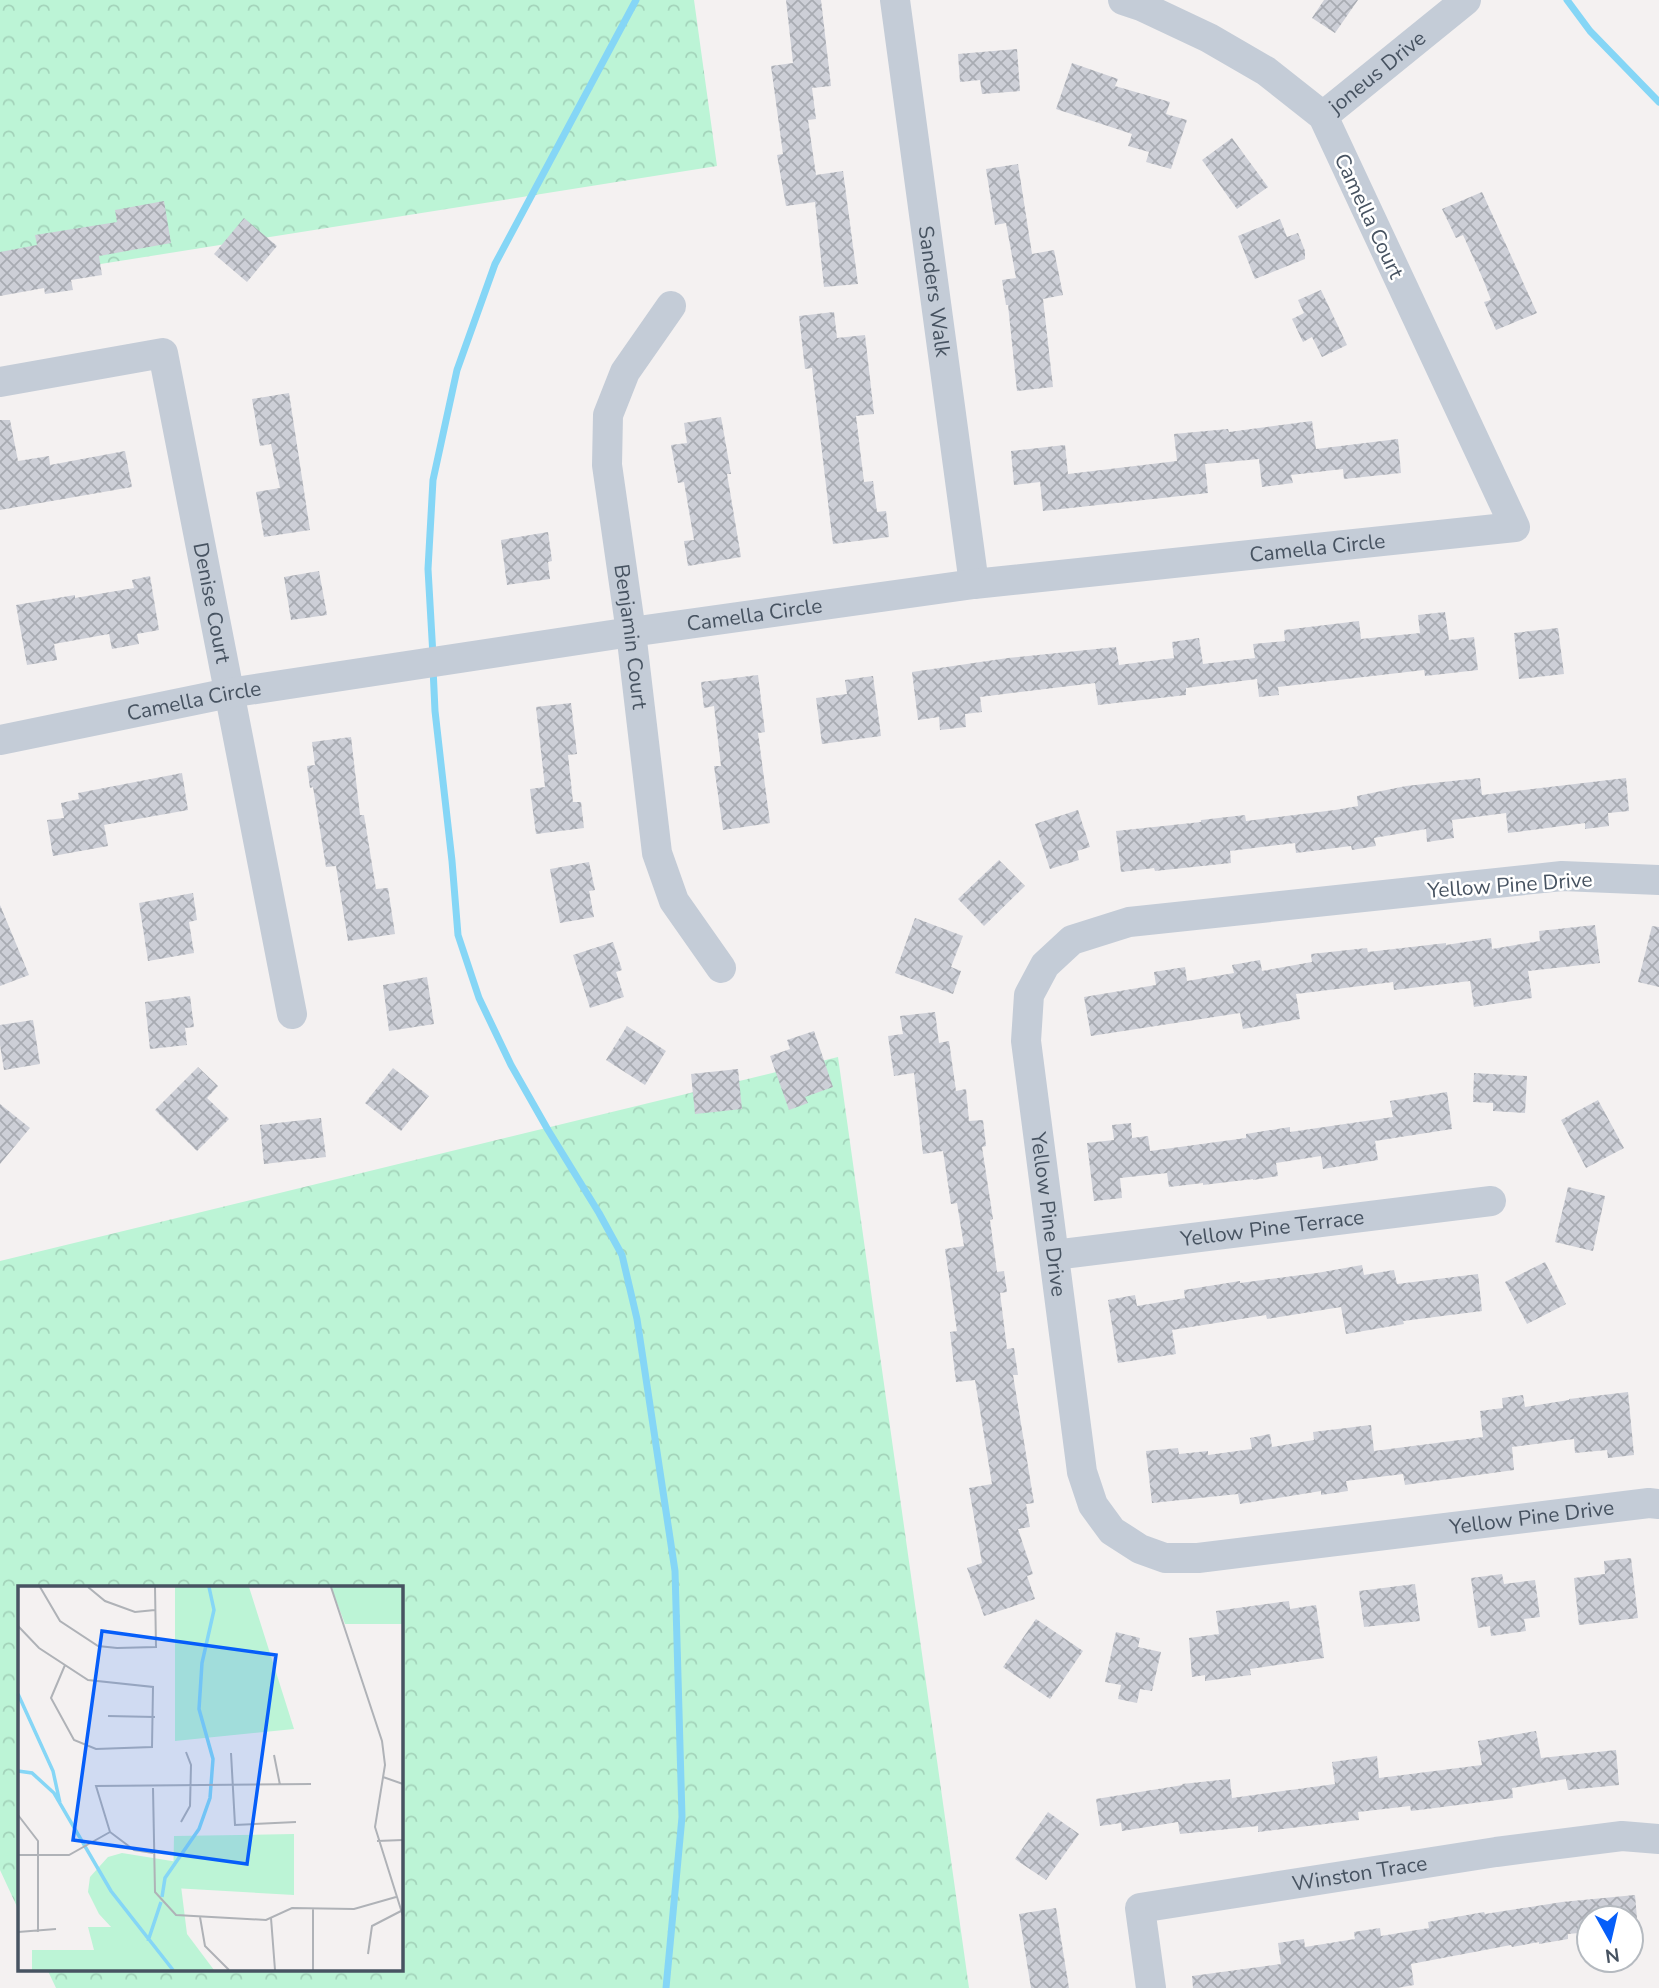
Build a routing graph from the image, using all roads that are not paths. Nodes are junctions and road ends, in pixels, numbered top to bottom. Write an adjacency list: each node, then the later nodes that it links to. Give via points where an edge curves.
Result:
1 (895, 0): 8 (street, Sanders Walk)
2 (1123, 0): 4 (street, Camella Court, via 1209,37 1266,71)
3 (1466, 0): 4 (street, joneus Drive)
4 (1322, 116): 7 (street, Camella Court)
5 (671, 306): 9 (street, Benjamin Court, via 625,372 608,415 607,465)
6 (0, 382): 10 (street, Denise Court, via 163,353)
7 (1515, 527): 8 (street, Camella Circle)
8 (974, 584): 9 (street, Camella Circle)
9 (631, 632): 10 (street, Camella Circle); 13 (street, Benjamin Court, via 657,853 674,901)
10 (229, 694): 11 (street, Camella Circle); 14 (street, Denise Court)
11 (0, 740)
12 (1659, 880): 16 (street, Yellow Pine Drive, via 1562,876 1129,922 1072,940 1045,965 1029,995 1026,1041)
13 (721, 968)
14 (292, 1014)
15 (1491, 1201): 16 (street, Yellow Pine Terrace)
16 (1055, 1255): 17 (street, Yellow Pine Drive, via 1082,1472 1093,1505 1112,1531 1140,1549 1165,1558 1198,1558)
17 (1659, 1504)
18 (1659, 1839): 19 (street, Winston Trace, via 1622,1836 1496,1852 1140,1908)
19 (1151, 1988)

